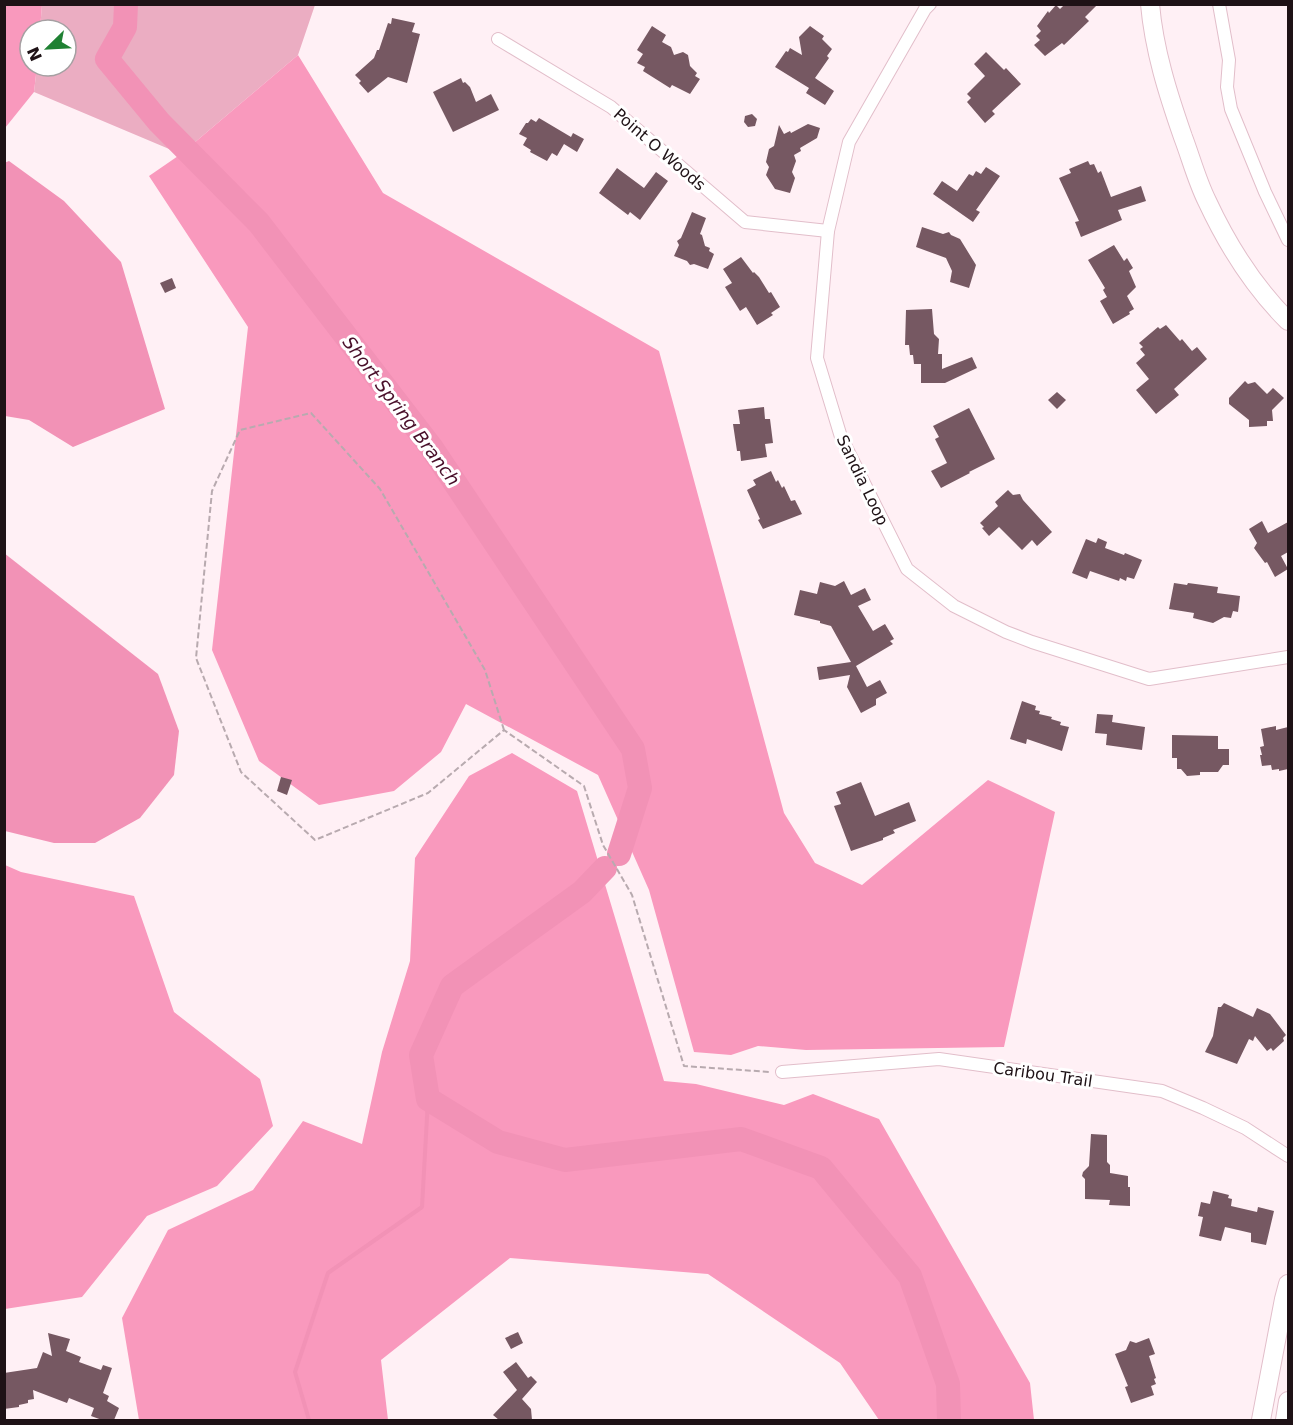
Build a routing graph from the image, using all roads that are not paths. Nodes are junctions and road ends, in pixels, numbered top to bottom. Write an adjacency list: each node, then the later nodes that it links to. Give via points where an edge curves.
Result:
1 (930, 4): 5 (street, Sandia Loop, via 849,142)
2 (1150, 4): 7 (street, via 1161,68 1206,200 1233,250 1271,304)
3 (1219, 4): 6 (street, via 1229,60 1227,87 1231,109)
4 (498, 39): 5 (street, Point O Woods, via 611,107 745,222)
5 (828, 231): 8 (street, Sandia Loop, via 818,358 841,437 907,569 954,606 1006,632 1149,679)
6 (1288, 240)
7 (1288, 321)
8 (1288, 657)
9 (782, 1072): 10 (street, Caribou Trail, via 939,1059 1162,1091 1245,1128)
10 (1288, 1156)
11 (1288, 1284): 12 (street)
12 (1281, 1354): 14 (street)
13 (1288, 1401): 15 (street)
14 (1261, 1420)
15 (1285, 1420)

